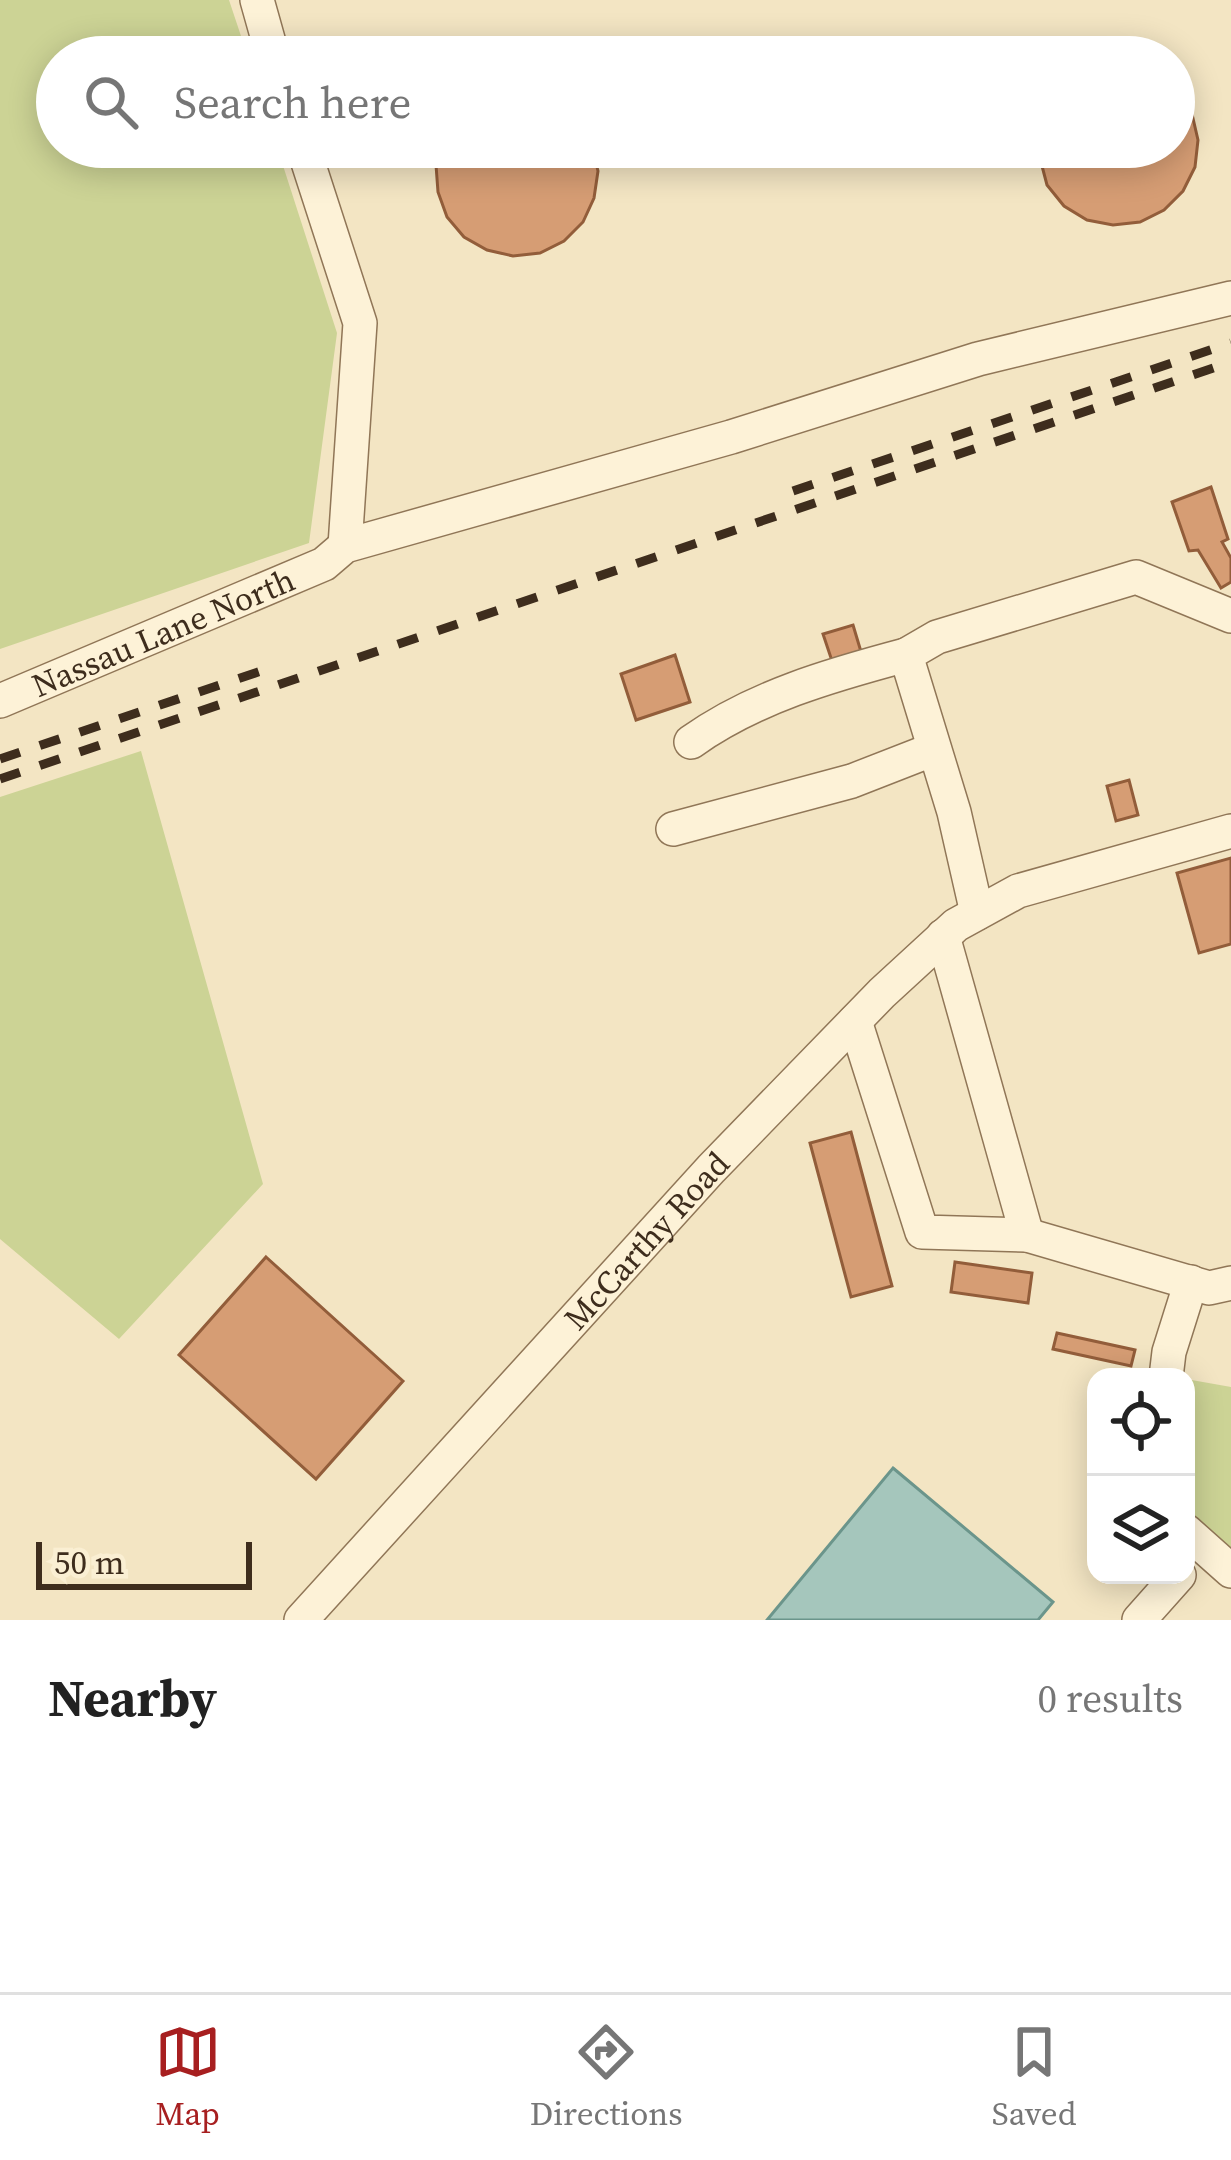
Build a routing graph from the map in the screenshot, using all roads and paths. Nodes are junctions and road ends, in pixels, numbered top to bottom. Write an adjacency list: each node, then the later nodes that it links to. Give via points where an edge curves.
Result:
1 (257, 0): 2 (street)
2 (267, 36)
3 (310, 168): 5 (street, via 361,323)
4 (1231, 298): 5 (street, Nassau Lane North, via 978,359)
5 (335, 555): 8 (street, Nassau Lane North)
6 (1231, 616): 7 (street, via 1136,577 937,637)
7 (906, 656): 9 (street, via 729,715); 10 (street)
8 (0, 701)
9 (691, 742)
10 (934, 748): 11 (street, via 852,782); 13 (street)
11 (674, 829)
12 (1231, 831): 13 (street, McCarthy Road, via 1018,891)
13 (977, 913): 14 (street, McCarthy Road)
14 (943, 936): 15 (street, McCarthy Road); 16 (street)
15 (855, 1021): 16 (street, via 922,1232); 23 (street, McCarthy Road)
16 (1027, 1235): 17 (street)
17 (1191, 1282): 18 (street); 19 (street)
18 (1231, 1283)
19 (1167, 1368)
20 (1195, 1550): 21 (street)
21 (1231, 1571)
22 (1171, 1584): 24 (street)
23 (301, 1620)
24 (1139, 1620)

